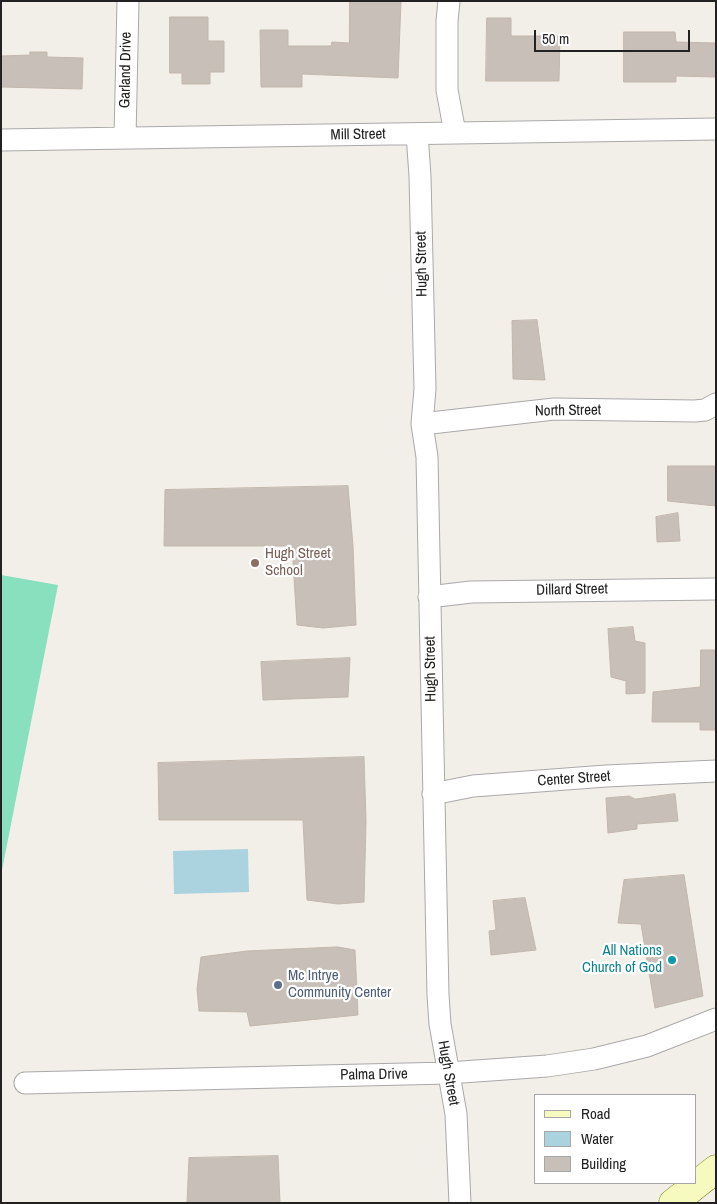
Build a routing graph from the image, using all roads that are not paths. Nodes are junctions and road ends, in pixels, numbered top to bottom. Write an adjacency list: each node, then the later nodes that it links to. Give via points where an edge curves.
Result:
1 (128, 1): 6 (street, Garland Drive)
2 (449, 1): 4 (street, via 448,90)
3 (715, 132): 4 (street, Mill Street)
4 (455, 133): 5 (street, Mill Street)
5 (417, 134): 6 (street, Mill Street); 9 (street, Hugh Street, via 425,389)
6 (125, 138): 7 (street, Mill Street)
7 (1, 140)
8 (715, 404): 9 (street, North Street, via 695,411 554,409)
9 (422, 424): 11 (street, Hugh Street, via 427,457)
10 (716, 589): 11 (street, Dillard Street, via 471,592)
11 (429, 597): 13 (street, Hugh Street)
12 (716, 771): 13 (street, Center Street, via 473,786)
13 (433, 794): 15 (street, Hugh Street, via 438,995)
14 (716, 1020): 15 (street, Palma Drive, via 646,1046 594,1059 548,1066)
15 (448, 1073): 16 (street, Palma Drive); 18 (street, Hugh Street, via 456,1114)
16 (25, 1083)
17 (716, 1169): 19 (street)
18 (460, 1203)
19 (674, 1203)

